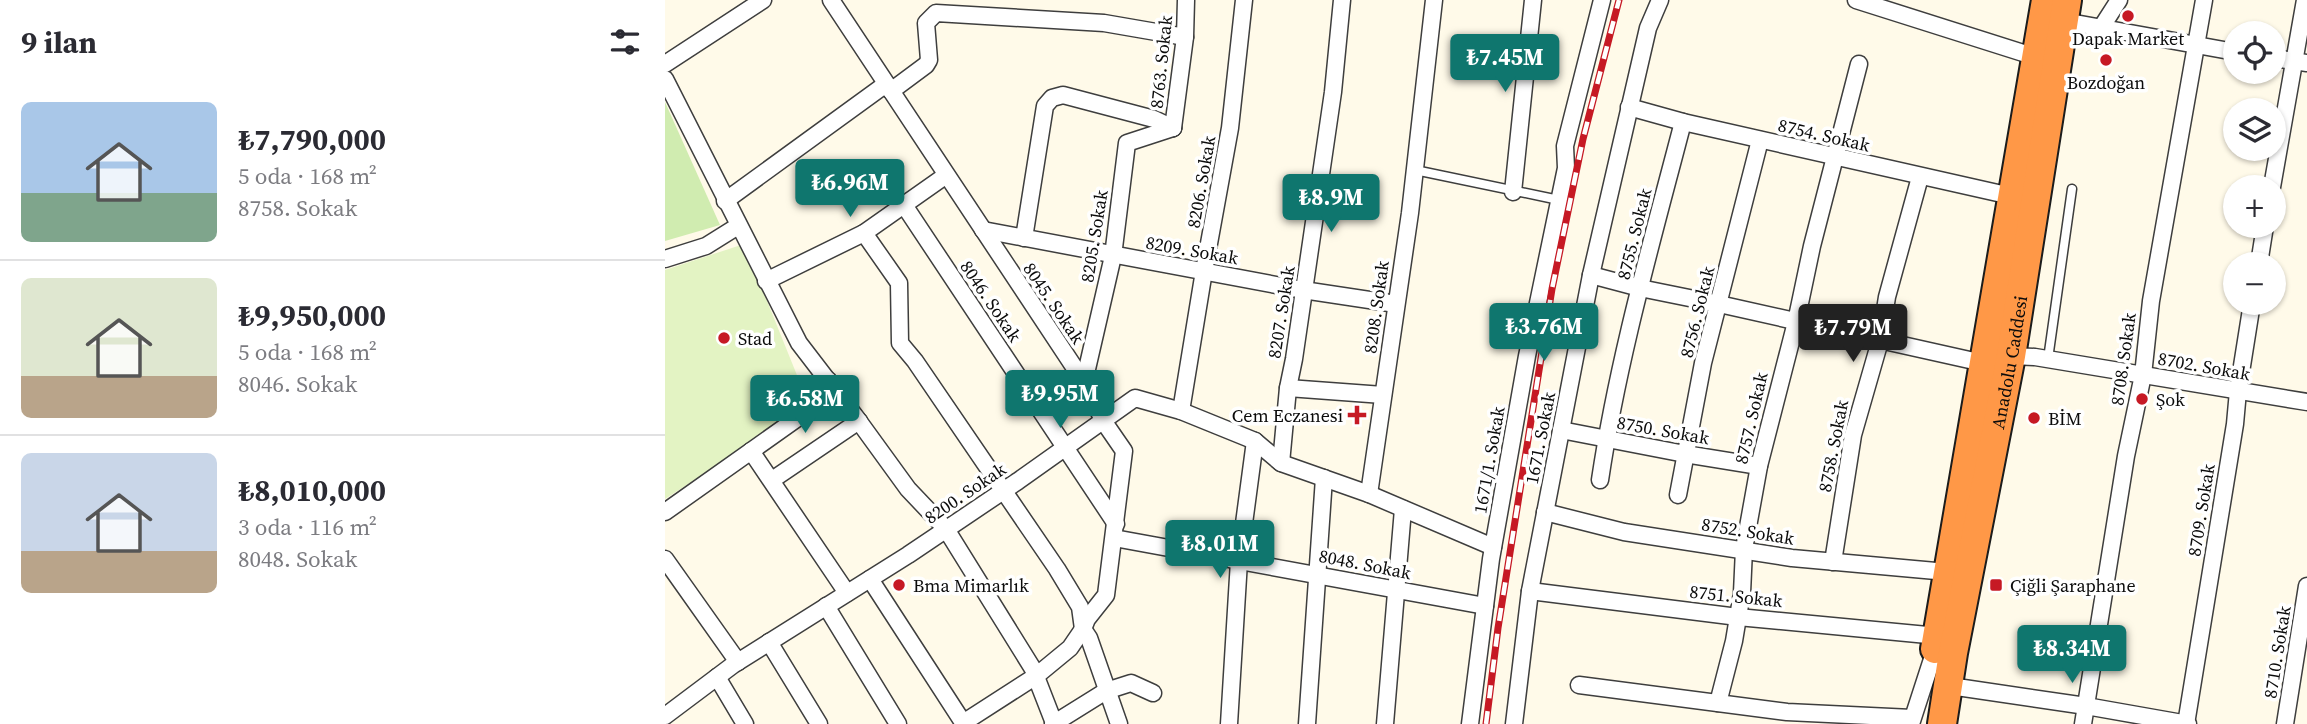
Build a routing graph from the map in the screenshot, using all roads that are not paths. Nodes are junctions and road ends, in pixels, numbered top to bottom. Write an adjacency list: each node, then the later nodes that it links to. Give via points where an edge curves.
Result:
1 (764, 0): 23 (street)
2 (831, 0): 26 (street, 8045. Sokak)
3 (1186, 0): 18 (street, 8763. Sokak)
4 (1244, 0): 48 (street, 8206. Sokak, via 1230,128)
5 (1342, 0): 52 (street, 8207. Sokak)
6 (1434, 0): 32 (street, 8208. Sokak)
7 (1533, 0): 37 (street)
8 (1602, 0): 39 (street, 1671/1. Sokak, via 1565,146)
9 (1660, 0): 27 (street, 1671. Sokak, via 1648,27)
10 (1856, 0): 21 (street)
11 (2046, 0): 21 (highway, Anadolu Caddesi)
12 (2119, 0): 17 (street)
13 (2204, 0): 19 (street, 8708. Sokak)
14 (2305, 0): 22 (street)
15 (977, 7): 18 (street); 26 (street, via 931,16 926,23 929,60)
16 (2065, 11): 17 (street); 58 (highway, Anadolu Caddesi)
17 (2101, 28): 19 (street)
18 (1185, 37): 29 (street, 8763. Sokak)
19 (2196, 46): 20 (street); 61 (street, 8708. Sokak, via 2151,301)
20 (2223, 50)
21 (2036, 57): 38 (highway, Anadolu Caddesi)
22 (2300, 62): 33 (street)
23 (665, 64)
24 (1859, 64): 31 (street, 8757. Sokak)
25 (665, 79): 40 (street)
26 (888, 88): 34 (street, 8045. Sokak); 40 (street)
27 (1629, 107): 28 (street, 8754. Sokak); 49 (street, 1671. Sokak)
28 (1683, 122): 30 (street, 8754. Sokak); 51 (street, 8755. Sokak)
29 (1173, 128): 45 (street, via 1063,95 1052,98 1045,106); 46 (street, 8205. Sokak, via 1127,143)
30 (1760, 140): 31 (street, 8754. Sokak); 54 (street, 8756. Sokak)
31 (1835, 157): 35 (street, 8754. Sokak); 56 (street, 8757. Sokak)
32 (1415, 170): 37 (lane); 53 (street, 8208. Sokak)
33 (2275, 175)
34 (945, 176): 41 (street); 43 (street, 8045. Sokak)
35 (1920, 177): 38 (street, 8754. Sokak); 57 (street, 8758. Sokak, via 1887,297)
36 (2072, 189): 59 (lane)
37 (1513, 192): 39 (lane)
38 (2011, 196): 60 (highway, Anadolu Caddesi)
39 (1559, 200): 90 (street, 1671/1. Sokak)
40 (726, 201): 42 (street)
41 (904, 205): 44 (street); 74 (street, 8046. Sokak)
42 (738, 226): 47 (street, via 705,246); 50 (street)
43 (983, 230): 45 (street, 8209. Sokak); 63 (street, 8045. Sokak)
44 (863, 233): 50 (street); 82 (street, via 899,283 900,343)
45 (1024, 238): 46 (street, 8209. Sokak)
46 (1113, 256): 48 (street, 8209. Sokak); 63 (street, 8205. Sokak)
47 (665, 259)
48 (1203, 271): 52 (street, 8209. Sokak); 68 (street, 8206. Sokak)
49 (1591, 275): 51 (street); 71 (street, 1671. Sokak)
50 (766, 281): 62 (street, via 799,343)
51 (1640, 288): 54 (street); 72 (street, 8755. Sokak)
52 (1303, 290): 53 (street, 8209. Sokak); 64 (street, 8207. Sokak)
53 (1396, 304): 66 (street, 8208. Sokak)
54 (1719, 304): 56 (street); 76 (street, 8756. Sokak)
55 (2250, 315): 65 (street, 8709. Sokak)
56 (1796, 322): 57 (street); 78 (street, 8757. Sokak)
57 (1880, 341): 60 (street); 94 (street, 8758. Sokak, via 1853,435)
58 (2011, 356): 59 (street, 8702. Sokak); 107 (highway, Anadolu Caddesi)
59 (2048, 359): 61 (street, 8702. Sokak)
60 (1983, 363): 95 (highway, Anadolu Caddesi)
61 (2143, 375): 65 (street, 8702. Sokak); 116 (street, 8708. Sokak)
62 (828, 380): 69 (street); 75 (street, via 816,405)
63 (1084, 382): 70 (street, 8045. Sokak)
64 (1287, 388): 66 (street); 77 (street, 8207. Sokak)
65 (2238, 391): 67 (street, 8702. Sokak); 133 (street, 8709. Sokak)
66 (1383, 396): 83 (street, 8208. Sokak)
67 (2307, 402)
68 (1181, 411): 70 (street, 8200. Sokak, via 1135,398); 73 (street, 8200. Sokak)
69 (859, 421): 80 (street); 88 (street, via 908,489)
70 (1104, 422): 74 (street, 8200. Sokak); 89 (street, 8045. Sokak, via 1124,451)
71 (1561, 430): 72 (street, 8750. Sokak); 87 (street, 1671. Sokak)
72 (1605, 440): 76 (street, 8750. Sokak); 81 (street, 8755. Sokak)
73 (1255, 441): 77 (street, 8200. Sokak); 93 (street)
74 (1066, 448): 82 (street, 8200. Sokak); 89 (street, 8046. Sokak)
75 (751, 451): 80 (street); 86 (street)
76 (1685, 454): 78 (street, 8750. Sokak); 84 (street, 8756. Sokak)
77 (1280, 463): 79 (street, 8200. Sokak)
78 (1759, 466): 91 (street, 8757. Sokak)
79 (1324, 478): 83 (street, 8200. Sokak); 96 (street)
80 (772, 480): 101 (street)
81 (1600, 480)
82 (1003, 491): 88 (street, 8200. Sokak); 105 (street, via 1080,607)
83 (1369, 494): 85 (street, 8200. Sokak)
84 (1678, 495)
85 (1403, 509): 90 (street, 8200. Sokak); 99 (street)
86 (665, 512)
87 (1545, 512): 91 (street, 8752. Sokak, via 1624,532); 100 (street, 1671. Sokak)
88 (946, 529): 97 (street, 8200. Sokak); 109 (street)
89 (1115, 531): 93 (street, 8048. Sokak); 105 (street, 8045. Sokak, via 1106,595)
90 (1493, 547): 103 (street, 1671/1. Sokak)
91 (1744, 549): 94 (street, 8752. Sokak); 104 (street, 8757. Sokak)
92 (665, 559): 108 (street)
93 (1239, 561): 96 (street, 8048. Sokak); 125 (street)
94 (1833, 562): 95 (street, 8752. Sokak)
95 (1947, 572): 107 (highway, Anadolu Caddesi)
96 (1317, 575): 99 (street, 8048. Sokak); 126 (street)
97 (870, 579): 101 (street, 8200. Sokak); 122 (street)
98 (2307, 586): 134 (street, 8710. Sokak)
99 (1395, 590): 103 (street, 8048. Sokak); 127 (street)
100 (1530, 591): 104 (street, 8751. Sokak); 129 (street, 1671. Sokak)
101 (847, 593): 102 (street, 8200. Sokak)
102 (826, 606): 106 (street, 8200. Sokak); 121 (street)
103 (1485, 606): 128 (street, 1671/1. Sokak)
104 (1738, 617): 107 (street, 8751. Sokak); 115 (street, 8757. Sokak)
105 (1083, 629): 109 (street, 8045. Sokak, via 1070,648); 113 (street)
106 (769, 642): 108 (street, 8200. Sokak); 120 (street)
107 (1942, 646): 112 (street); 118 (highway, Anadolu Caddesi); 130 (highway, Anadolu Caddesi)
108 (738, 662): 110 (street, 8200. Sokak)
109 (1036, 676): 122 (street, 8045. Sokak); 123 (street)
110 (717, 677): 117 (street, 8200. Sokak); 119 (street)
111 (1579, 685): 115 (street)
112 (1950, 686): 116 (street); 131 (street)
113 (1106, 691): 114 (street, via 1131,683); 123 (street); 124 (street)
114 (1153, 693)
115 (1718, 702): 118 (street)
116 (2086, 706): 132 (street, 8708. Sokak); 133 (street)
117 (665, 716)
118 (1915, 722)
119 (745, 724)
120 (819, 724)
121 (898, 724)
122 (964, 724)
123 (1053, 724)
124 (1119, 724)
125 (1229, 724)
126 (1307, 724)
127 (1385, 724)
128 (1470, 724)
129 (1514, 724)
130 (1941, 724)
131 (1947, 724)
132 (2083, 724)
133 (2187, 724)
134 (2285, 724)

